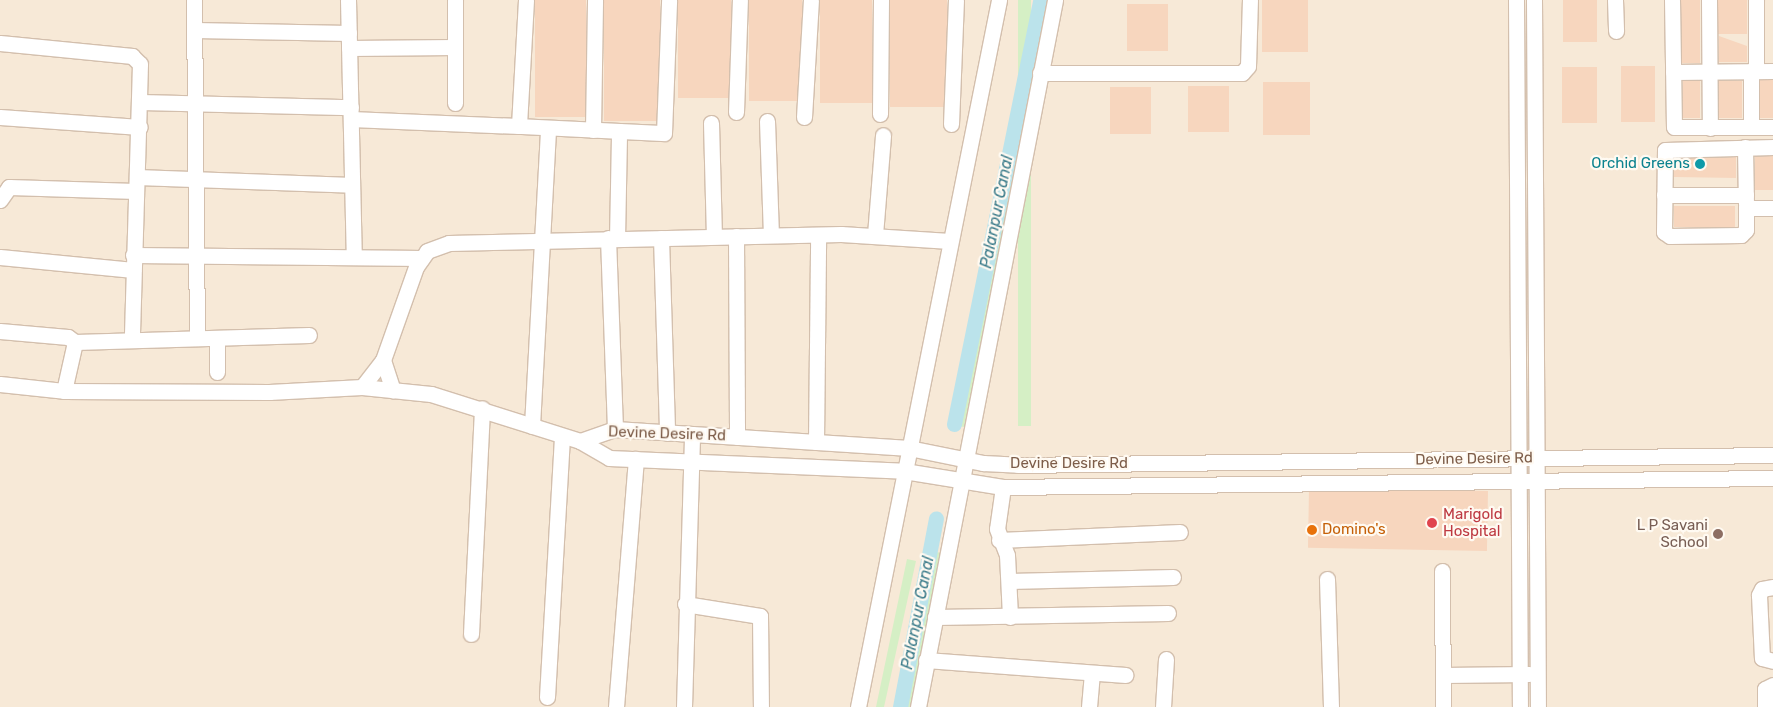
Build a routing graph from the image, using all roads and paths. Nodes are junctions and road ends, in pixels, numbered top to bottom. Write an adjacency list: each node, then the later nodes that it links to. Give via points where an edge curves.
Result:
1 (194, 0): 22 (street)
2 (348, 0): 24 (street)
3 (455, 0): 26 (street)
4 (526, 0): 45 (street)
5 (596, 0): 51 (street)
6 (669, 0): 52 (street, via 664,133)
7 (740, 0): 37 (street)
8 (811, 0): 41 (street)
9 (881, 0): 39 (street)
10 (956, 0): 44 (street)
11 (999, 0): 73 (street)
12 (1055, 0): 31 (street)
13 (1250, 0): 31 (street, via 1248,66 1242,74)
14 (1516, 0): 21 (street)
15 (1534, 0): 20 (street)
16 (1615, 0): 23 (street)
17 (1672, 0): 29 (street)
18 (1709, 0): 30 (street)
19 (1756, 0): 27 (street)
20 (1534, 21): 21 (street); 35 (street)
21 (1516, 22): 34 (street)
22 (195, 30): 24 (street); 36 (street)
23 (1616, 31)
24 (349, 40): 26 (street); 38 (street)
25 (0, 43): 32 (street, via 132,56 140,64)
26 (455, 48): 33 (street)
27 (1754, 71): 28 (street); 30 (street); 47 (street)
28 (1773, 71)
29 (1673, 72): 30 (street); 50 (street, via 1674,127)
30 (1709, 72): 50 (street)
31 (1040, 73): 107 (street)
32 (141, 102): 36 (street); 46 (street)
33 (455, 103)
34 (1517, 104): 35 (street); 63 (street)
35 (1534, 104): 64 (street)
36 (196, 106): 38 (street); 56 (street)
37 (736, 112)
38 (351, 113): 45 (street); 58 (street)
39 (880, 114)
40 (0, 117): 46 (street)
41 (804, 117)
42 (767, 121): 66 (street)
43 (711, 122): 68 (street)
44 (951, 124)
45 (519, 126): 49 (street)
46 (140, 127): 57 (street)
47 (1752, 127): 48 (street); 50 (street)
48 (1773, 127)
49 (548, 128): 51 (street); 72 (street)
50 (1710, 128)
51 (593, 130): 52 (street)
52 (619, 131): 70 (street)
53 (884, 135): 67 (street)
54 (1745, 147): 55 (street); 59 (street, via 1667,148); 61 (street)
55 (1773, 147)
56 (197, 182): 57 (street); 58 (street); 74 (street)
57 (137, 184): 60 (street, via 9,187); 78 (street)
58 (352, 185): 76 (street)
59 (1664, 195): 61 (street); 61 (street, via 1664,232 1670,236 1741,235 1746,230)
60 (0, 200)
61 (1746, 202): 62 (street)
62 (1773, 208)
63 (1519, 228): 64 (street); 85 (street)
64 (1535, 228): 86 (street)
65 (818, 234): 66 (street); 67 (street); 101 (street)
66 (771, 235): 69 (street)
67 (875, 235): 73 (street)
68 (714, 236): 69 (street); 71 (street)
69 (736, 236): 99 (street)
70 (613, 238): 71 (street); 72 (street); 95 (street)
71 (661, 238): 96 (street)
72 (540, 241): 77 (street, via 449,243 427,251); 94 (street)
73 (950, 241): 102 (street)
74 (198, 255): 76 (street); 78 (street); 81 (street)
75 (0, 257): 78 (street)
76 (354, 257): 77 (street)
77 (422, 258): 87 (street)
78 (133, 262): 83 (street)
79 (0, 331): 84 (street, via 68,337)
80 (309, 335): 82 (street)
81 (197, 338): 82 (street); 83 (street)
82 (217, 338): 88 (street)
83 (132, 340): 84 (street)
84 (75, 342): 92 (street)
85 (1520, 345): 86 (street); 105 (street)
86 (1536, 345): 106 (street)
87 (383, 360): 90 (street); 91 (street)
88 (217, 372)
89 (0, 384): 92 (street)
90 (362, 387): 91 (street); 92 (street, via 269,392)
91 (393, 390): 93 (street, via 431,394)
92 (64, 391)
93 (482, 408): 94 (street); 127 (street)
94 (532, 426): 98 (street)
95 (615, 429): 96 (street, Devine Desire Rd); 100 (street, Devine Desire Rd)
96 (667, 433): 97 (street, Devine Desire Rd)
97 (692, 434): 99 (street, Devine Desire Rd); 108 (street)
98 (562, 436): 100 (street); 137 (street)
99 (737, 437): 101 (street, Devine Desire Rd)
100 (580, 440): 104 (street, Devine Desire Rd, via 609,458)
101 (816, 442): 102 (street, Devine Desire Rd)
102 (909, 448): 107 (street, Devine Desire Rd); 109 (street)
103 (1773, 456): 106 (street, Devine Desire Rd)
104 (636, 459): 108 (street, Devine Desire Rd); 138 (street)
105 (1521, 459): 106 (street, Devine Desire Rd); 107 (street, Devine Desire Rd, via 1018,465); 111 (street)
106 (1536, 459): 111 (street)
107 (965, 460): 112 (street)
108 (692, 461): 109 (street, Devine Desire Rd); 123 (street)
109 (904, 471): 112 (street, Devine Desire Rd); 141 (street)
110 (1773, 478): 111 (street, Devine Desire Rd)
111 (1529, 482): 113 (street, Devine Desire Rd); 116 (street); 117 (street)
112 (960, 483): 113 (street, Devine Desire Rd); 125 (street)
113 (1003, 487): 115 (street)
114 (1180, 532): 115 (street)
115 (999, 540): 121 (street, via 1007,555)
116 (1537, 563): 117 (street); 133 (street)
117 (1521, 564): 132 (street)
118 (1442, 571): 135 (street)
119 (1173, 577): 121 (street)
120 (1327, 579): 145 (street)
121 (1009, 581): 126 (street)
122 (1773, 587): 130 (street, via 1762,589 1760,595 1762,658)
123 (685, 604): 139 (street); 140 (street, via 760,616)
124 (1168, 613): 126 (street)
125 (935, 617): 126 (street); 129 (street)
126 (1010, 617)
127 (471, 634)
128 (1166, 659): 144 (street)
129 (926, 660): 131 (street); 142 (street)
130 (1773, 661)
131 (1092, 673): 134 (street); 143 (street)
132 (1520, 674): 133 (street); 135 (street); 147 (street)
133 (1538, 674): 148 (street)
134 (1125, 675)
135 (1443, 675): 146 (street)
136 (1773, 686): 149 (street, via 1765,689)
137 (547, 697)
138 (616, 707)
139 (684, 707)
140 (761, 707)
141 (858, 707)
142 (918, 707)
143 (1089, 707)
144 (1162, 707)
145 (1331, 707)
146 (1443, 707)
147 (1520, 707)
148 (1538, 707)
149 (1765, 707)

